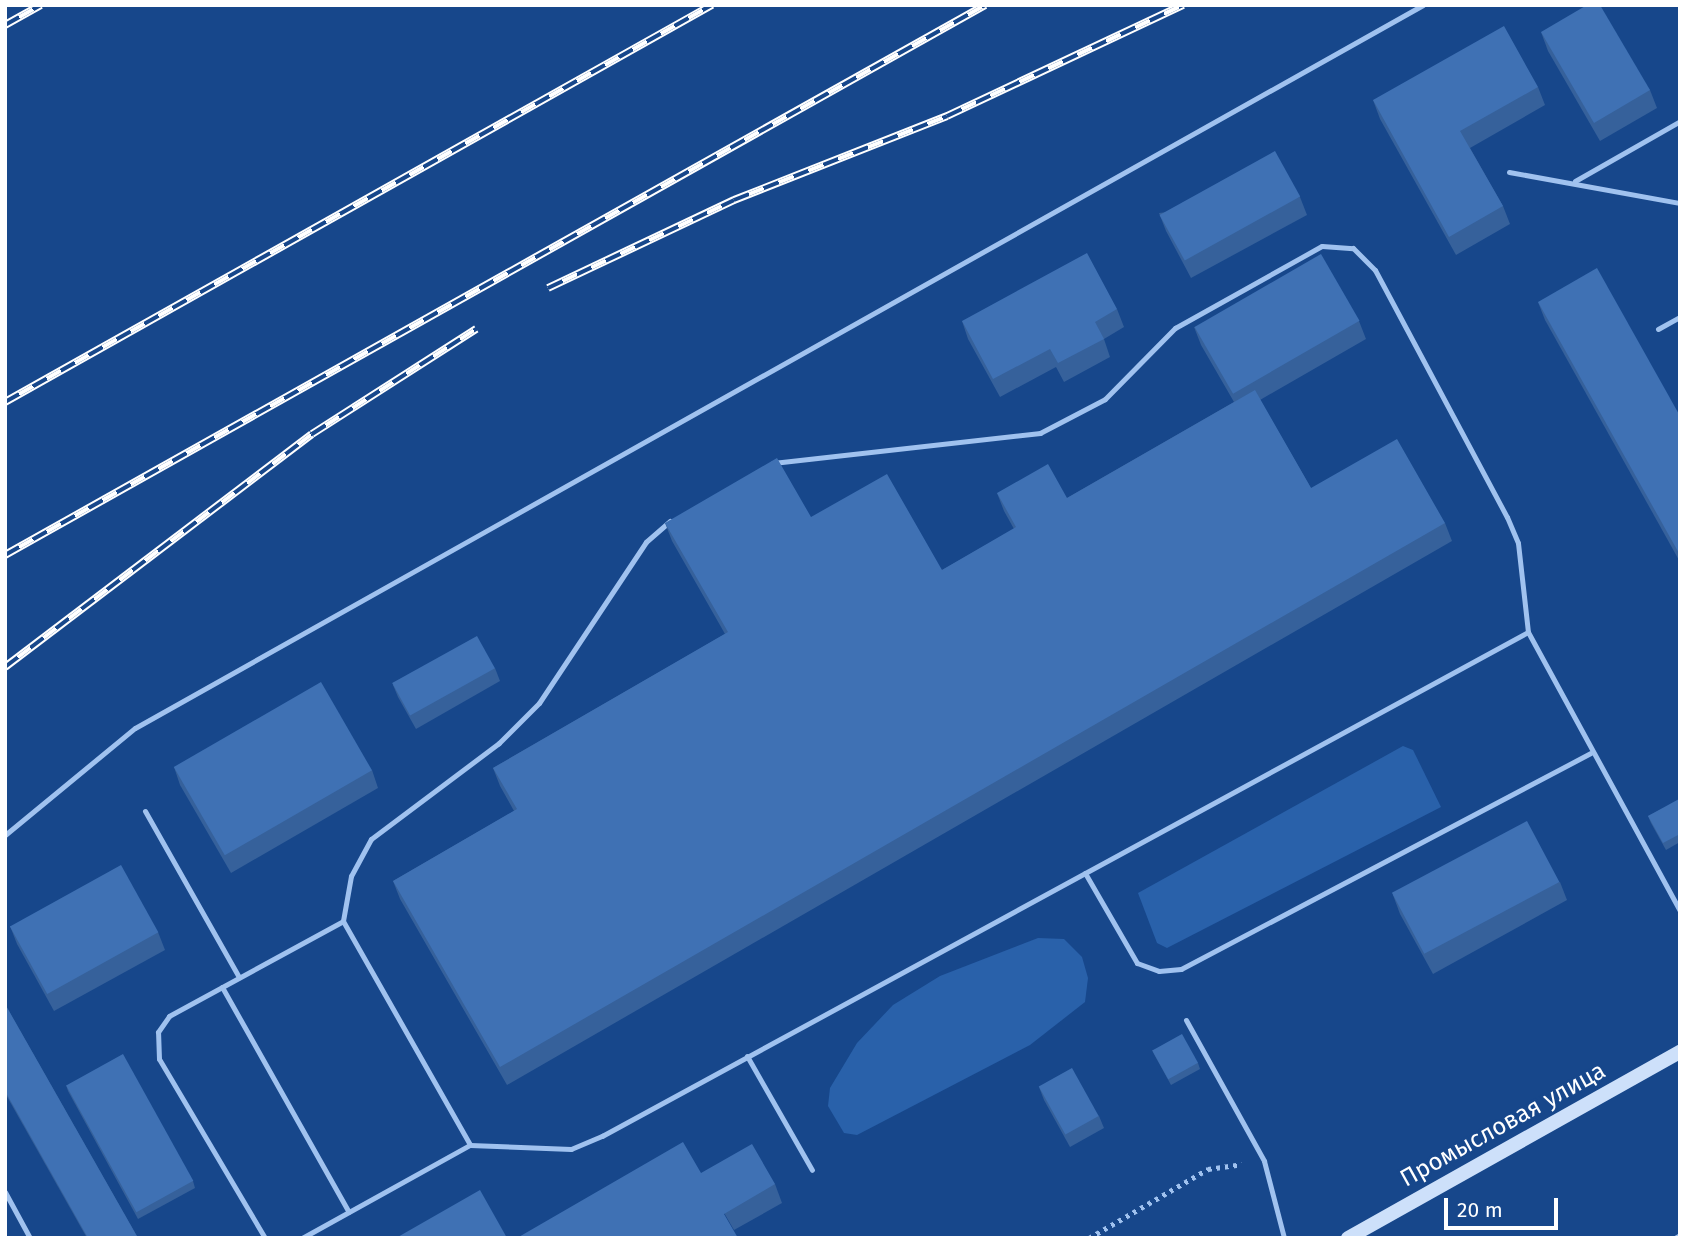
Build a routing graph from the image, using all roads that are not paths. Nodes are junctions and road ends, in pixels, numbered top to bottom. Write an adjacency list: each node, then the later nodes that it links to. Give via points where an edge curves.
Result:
1 (1423, 5): 13 (lane, via 145,722)
2 (1680, 121): 4 (lane)
3 (1508, 172): 4 (lane)
4 (1575, 181): 5 (lane)
5 (1680, 203)
6 (1680, 317): 7 (lane)
7 (1658, 329)
8 (764, 468): 10 (lane, via 792,457 1040,433 1105,399 1175,328 1322,246 1338,244 1364,256 1375,270 1507,517 1518,543)
9 (684, 513): 16 (lane, via 646,542 539,703 358,855)
10 (1528, 632): 11 (lane); 14 (lane)
11 (1591, 753): 14 (lane, via 1181,969 1159,971 1137,962); 15 (lane)
12 (145, 811): 17 (lane)
13 (5, 835)
14 (1085, 873): 21 (lane)
15 (1680, 911)
16 (343, 921): 17 (lane); 22 (lane)
17 (239, 977): 18 (lane)
18 (222, 987): 25 (lane); 28 (lane, via 169,1016 155,1046)
19 (1186, 1020): 30 (lane, via 1264,1161)
20 (1680, 1052): 31 (main road, Промысловая улица)
21 (747, 1056): 22 (lane, via 571,1149); 23 (lane)
22 (470, 1145): 25 (lane)
23 (812, 1170)
24 (5, 1192): 27 (lane)
25 (349, 1212): 29 (lane)
26 (1680, 1235): 32 (lane)
27 (30, 1238)
28 (265, 1238)
29 (302, 1238)
30 (1284, 1238)
31 (1348, 1238)
32 (1675, 1238)

